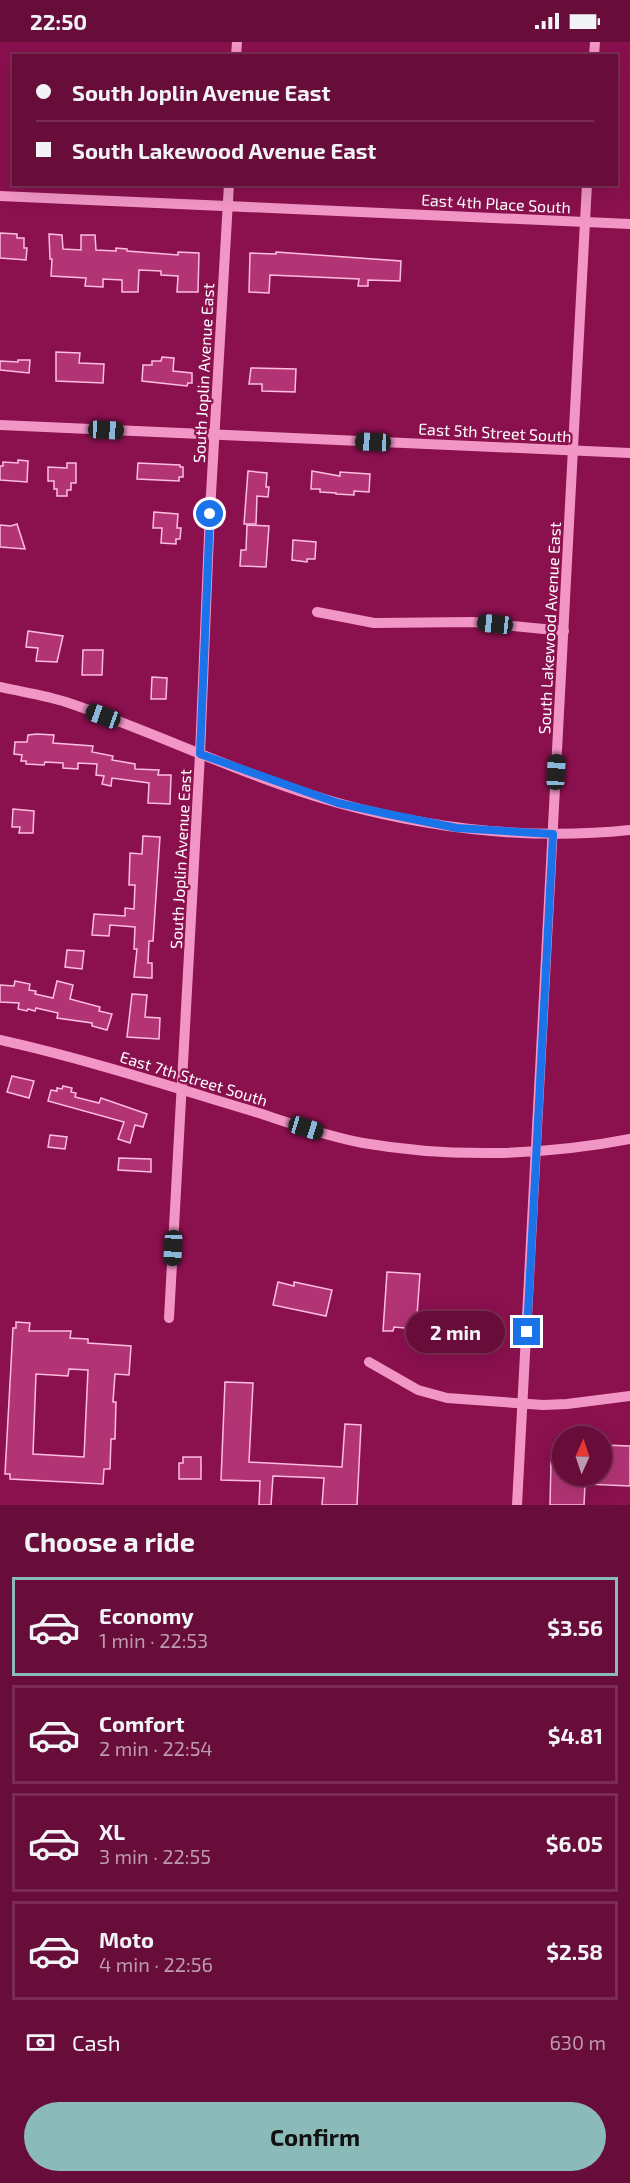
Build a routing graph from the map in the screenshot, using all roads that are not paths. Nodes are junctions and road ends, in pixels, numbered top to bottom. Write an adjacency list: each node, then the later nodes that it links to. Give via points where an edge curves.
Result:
1 (229, 186): 4 (street, South Joplin Avenue East)
2 (587, 186): 5 (street, South Lakewood Avenue East)
3 (0, 196): 4 (street, East 4th Place South)
4 (228, 206): 5 (street, East 4th Place South); 8 (street, South Joplin Avenue East)
5 (585, 222): 6 (street, East 4th Place South); 9 (street, South Lakewood Avenue East)
6 (630, 224)
7 (0, 425): 8 (street, East 5th Street South)
8 (215, 435): 9 (street, East 5th Street South); 14 (street, South Joplin Avenue East)
9 (574, 450): 10 (street, East 5th Street South); 12 (street, South Lakewood Avenue East)
10 (630, 453)
11 (317, 612): 12 (street, via 374,623 473,621)
12 (564, 631): 16 (street, South Lakewood Avenue East)
13 (0, 687): 14 (street, via 64,701)
14 (200, 754): 16 (street, via 338,803 457,828); 18 (street, South Joplin Avenue East)
15 (630, 830): 16 (street)
16 (553, 834): 20 (street, South Lakewood Avenue East)
17 (0, 1040): 18 (street, East 7th Street South, via 64,1054)
18 (182, 1090): 20 (street, East 7th Street South, via 361,1143 430,1151); 21 (street, South Joplin Avenue East)
19 (630, 1139): 20 (street, East 7th Street South)
20 (536, 1150): 24 (street, South Lakewood Avenue East)
21 (169, 1318)
22 (369, 1362): 24 (street, via 433,1395)
23 (630, 1396): 24 (street, via 567,1404)
24 (523, 1404): 25 (street, South Lakewood Avenue East)
25 (517, 1505)

